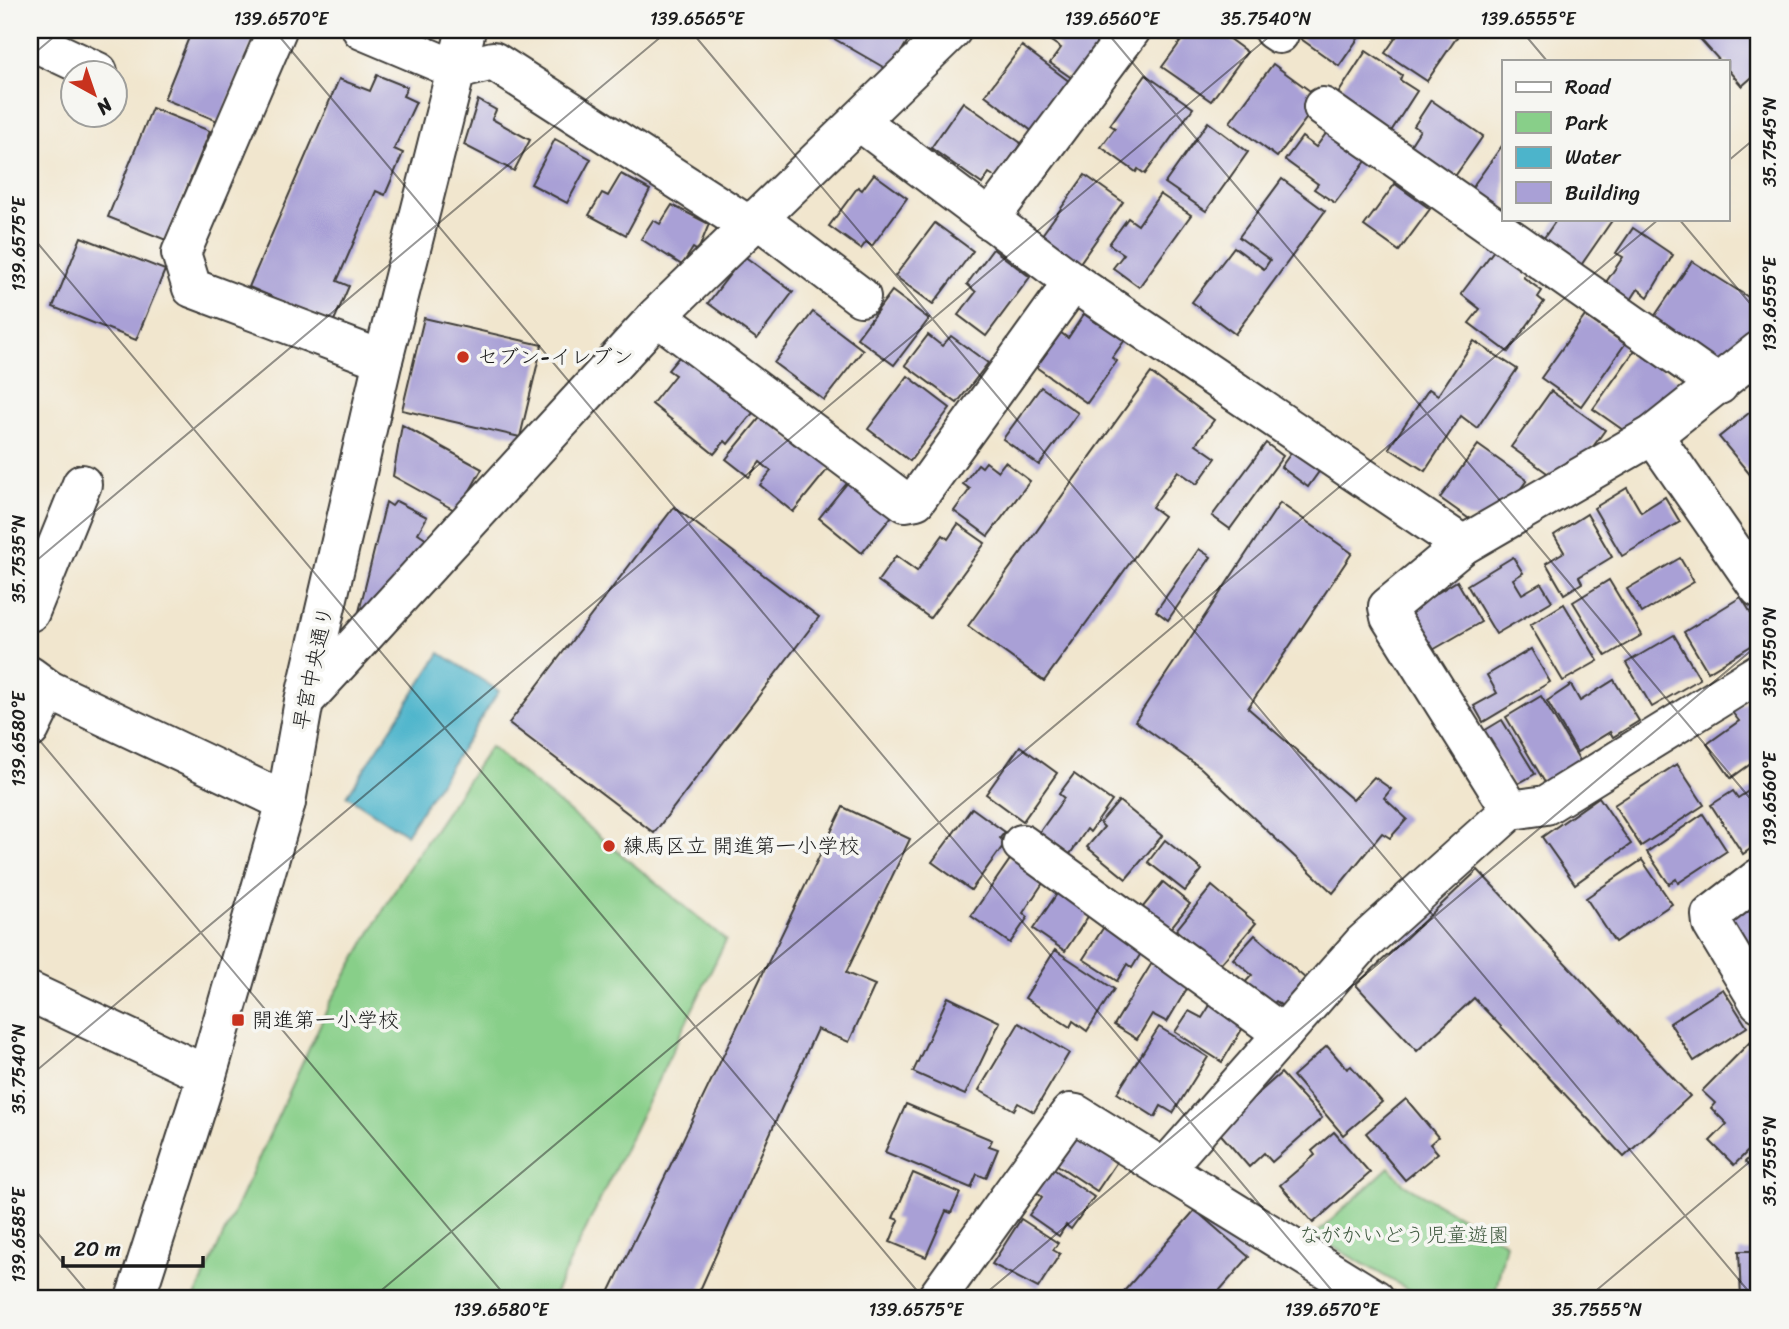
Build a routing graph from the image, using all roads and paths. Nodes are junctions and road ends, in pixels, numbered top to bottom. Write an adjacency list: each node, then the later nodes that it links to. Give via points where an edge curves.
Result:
1 (277, 30): 17 (street, via 181,253 192,288)
2 (362, 30): 8 (street)
3 (466, 30): 8 (street, 早宮中央通り)
4 (953, 30): 10 (street)
5 (1131, 30): 11 (street)
6 (30, 40): 7 (street)
7 (72, 60)
8 (457, 70): 12 (street, via 493,61); 17 (street, 早宮中央通り)
9 (1323, 107): 18 (street)
10 (859, 121): 11 (street); 12 (street)
11 (989, 220): 13 (street)
12 (752, 221): 14 (street); 15 (street)
13 (1073, 282): 15 (street, via 910,503); 21 (street)
14 (861, 297)
15 (657, 316): 26 (street)
16 (1759, 351): 18 (street)
17 (383, 360): 26 (street, 早宮中央通り)
18 (1719, 385): 19 (street)
19 (1653, 435): 21 (street); 22 (street)
20 (82, 484): 23 (street)
21 (1463, 545): 29 (street, via 1388,607)
22 (1759, 588)
23 (30, 612)
24 (1759, 673): 29 (street, via 1546,805)
25 (39, 683): 27 (street); 28 (street)
26 (304, 701): 28 (street, 早宮中央通り)
27 (30, 729)
28 (286, 802): 35 (street, 早宮中央通り)
29 (1511, 810): 34 (street, via 1363,944)
30 (1022, 844): 34 (street)
31 (1759, 878): 33 (street, via 1711,915)
32 (30, 992): 35 (street)
33 (1759, 1002)
34 (1283, 1034): 36 (street)
35 (207, 1074): 37 (street, 早宮中央通り)
36 (1164, 1170): 38 (street, via 1070,1113); 39 (street)
37 (135, 1299)
38 (936, 1299)
39 (1375, 1299)

